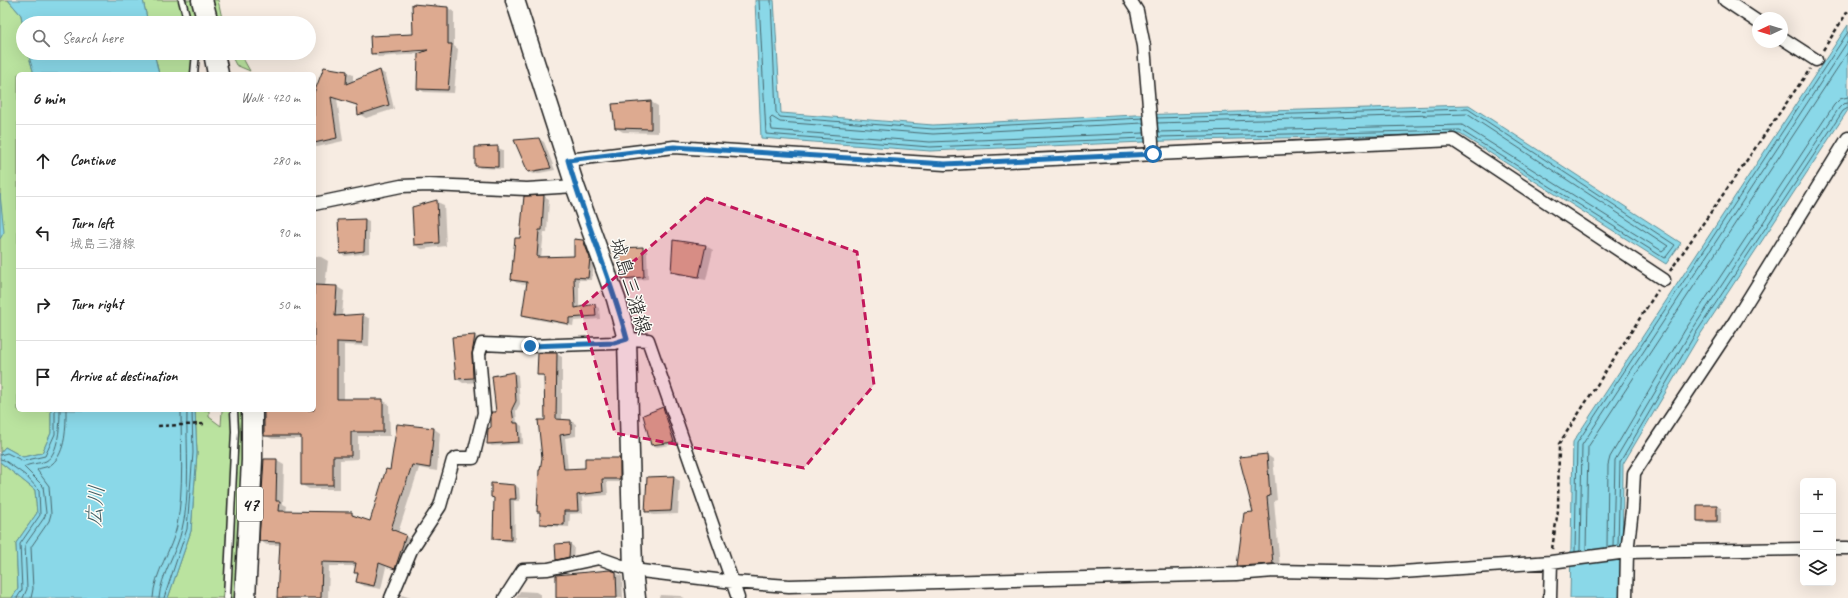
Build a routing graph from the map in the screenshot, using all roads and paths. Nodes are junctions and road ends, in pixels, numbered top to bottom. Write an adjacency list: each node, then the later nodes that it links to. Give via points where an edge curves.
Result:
1 (182, 0): 6 (lane)
2 (202, 0): 7 (main road)
3 (514, 0): 15 (main road, 城島三潴線)
4 (1130, 0): 14 (street, via 1137,10 1144,46)
5 (1725, 0): 8 (street)
6 (186, 16)
7 (206, 16)
8 (1752, 18)
9 (1788, 42): 11 (street)
10 (195, 60): 12 (lane)
11 (1816, 60)
12 (194, 72)
13 (1848, 138): 27 (street, via 1735,321 1634,473)
14 (1153, 154): 15 (street, via 945,164 674,147); 18 (street, via 1453,140)
15 (568, 160): 16 (main road, 城島三潴線)
16 (575, 186): 17 (street, via 527,189 429,184 401,186); 19 (main road, 城島三潴線, via 616,299)
17 (316, 204)
18 (1664, 280)
19 (627, 339): 29 (main road, 城島三潴線); 30 (street, via 648,340); 33 (street, via 614,343 530,346 482,344 479,354 484,413 473,458 453,460 440,506 411,550)
20 (234, 412): 31 (lane)
21 (252, 412): 32 (main road, 47)
22 (205, 424): 23 (path)
23 (158, 426)
24 (1836, 548): 25 (street)
25 (1848, 548)
26 (1800, 549): 27 (street)
27 (1627, 552): 28 (street); 38 (street)
28 (1551, 562): 30 (street, via 1387,573 1274,571 789,586); 37 (street)
29 (633, 570): 30 (street); 34 (street, via 599,558 548,569 523,570); 35 (main road, 城島三潴線)
30 (733, 582): 36 (street)
31 (227, 598)
32 (245, 598)
33 (391, 598)
34 (505, 598)
35 (636, 598)
36 (738, 598)
37 (1550, 598)
38 (1626, 598)

